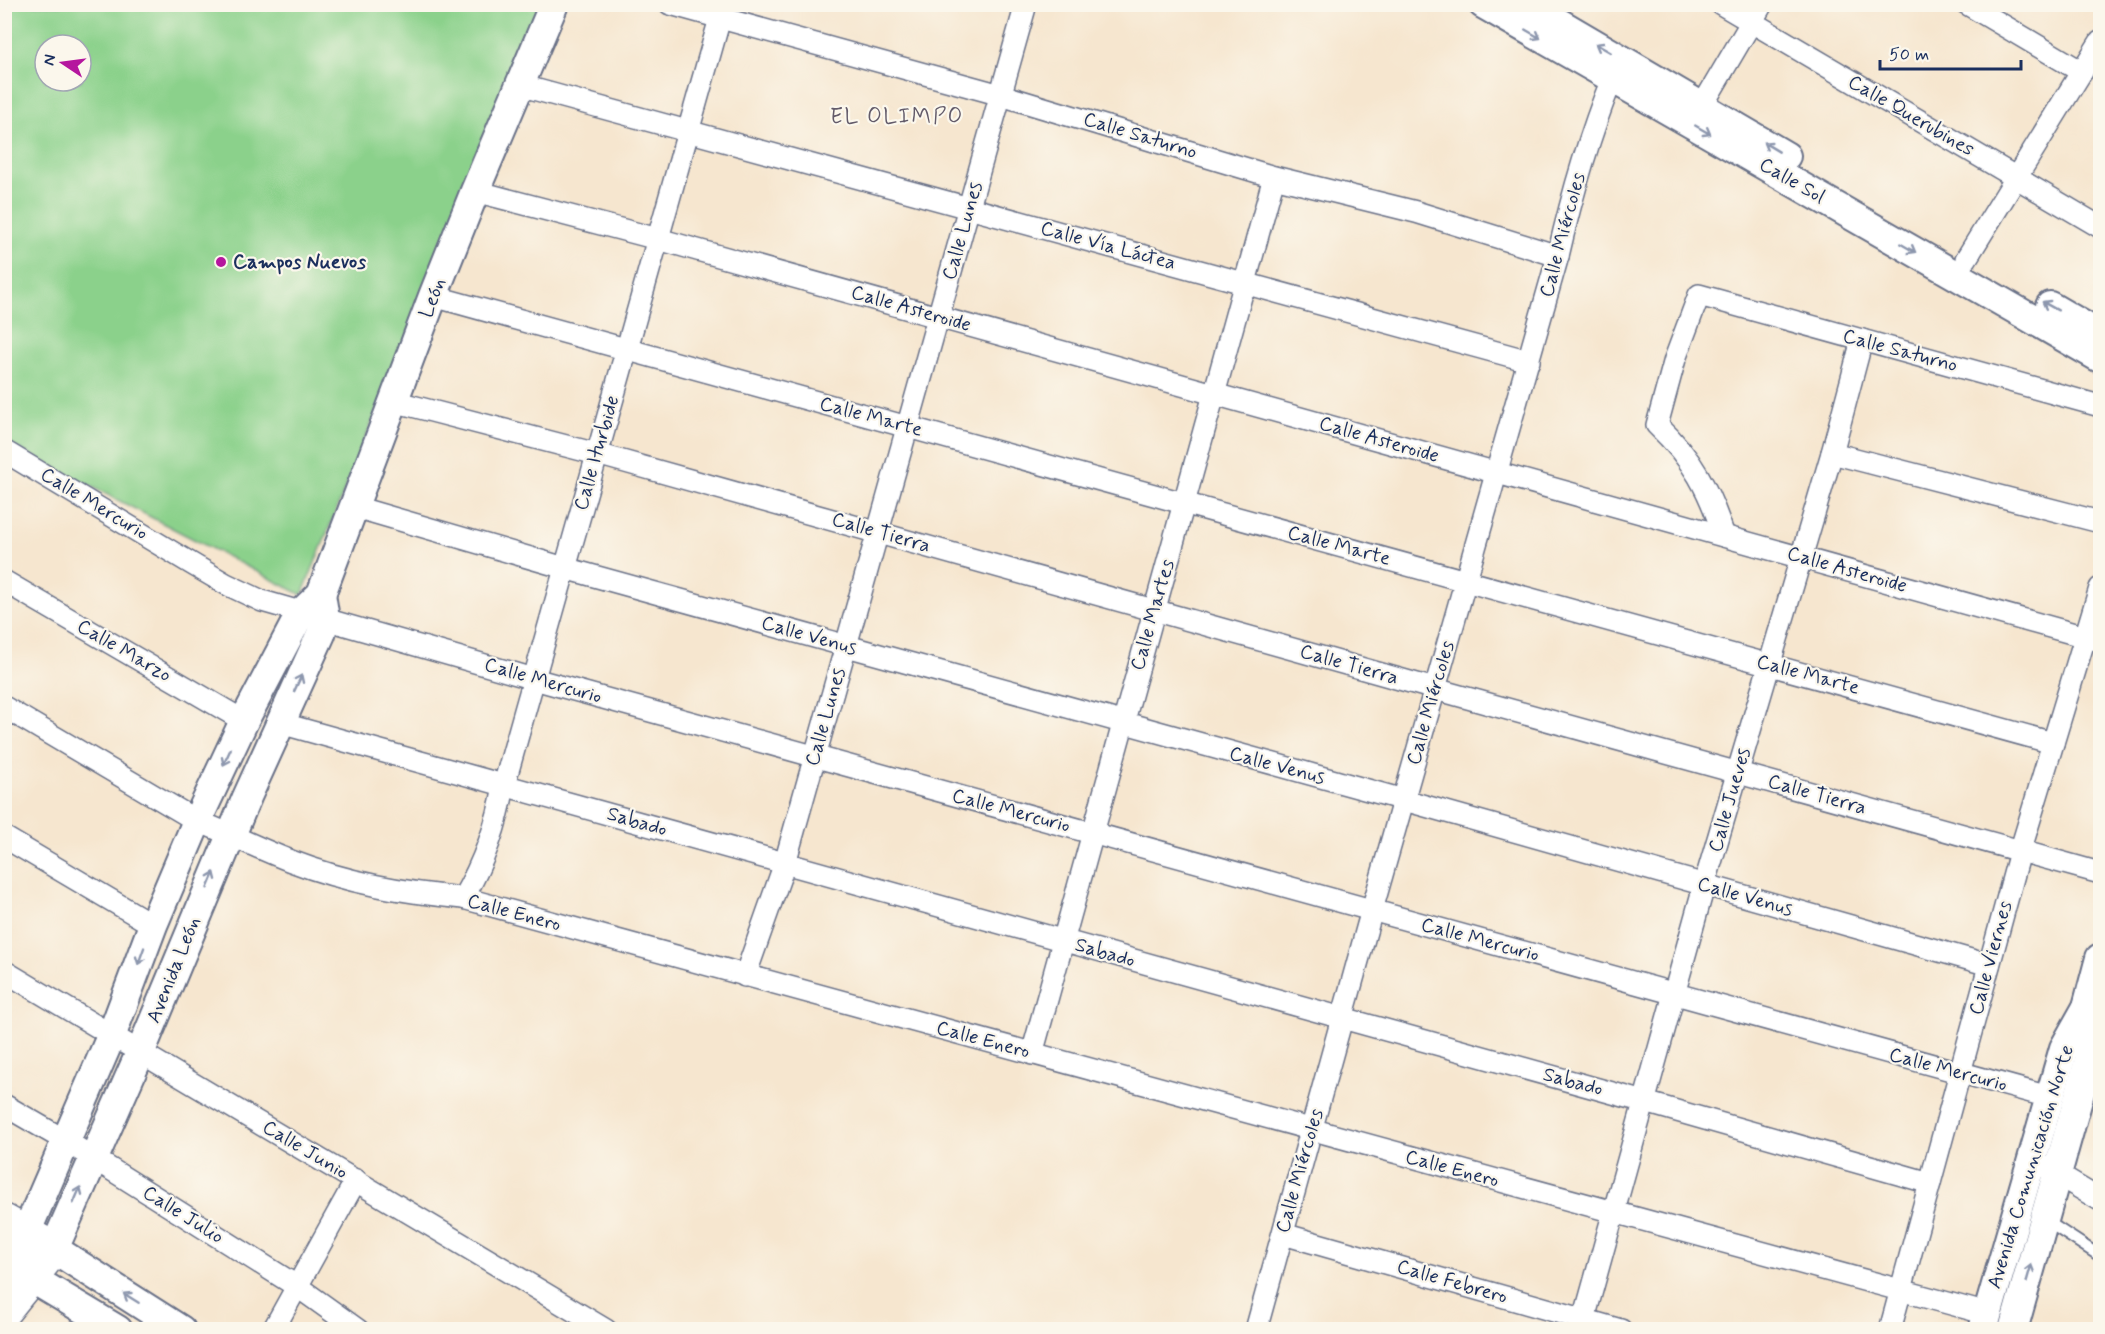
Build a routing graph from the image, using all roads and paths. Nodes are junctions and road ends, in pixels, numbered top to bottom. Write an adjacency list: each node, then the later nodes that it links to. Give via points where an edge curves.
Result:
1 (554, 4): 13 (street, León)
2 (670, 4): 8 (street, Calle Saturno)
3 (1026, 4): 14 (street, Calle Lunes)
4 (1483, 4): 12 (street, Calle Sol, one-way to 12)
5 (1527, 4): 15 (street, Calle Sol, one-way to 5)
6 (1721, 4): 9 (street, Calle Querubines)
7 (1967, 4): 11 (street)
8 (722, 11): 14 (street, Calle Saturno); 16 (street, Calle Iturbide)
9 (1756, 13): 15 (street); 18 (street, Calle Querubines)
10 (2100, 42): 11 (street)
11 (2082, 72): 18 (street)
12 (1612, 79): 23 (street, Calle Miércoles, via 1581,166); 31 (street, Calle Sol, one-way to 31)
13 (519, 85): 16 (street, Calle Vía Láctea); 19 (street, León)
14 (1000, 95): 17 (street, Calle Saturno); 20 (street, Calle Lunes)
15 (1702, 106): 24 (street, Calle Sol, one-way to 15)
16 (688, 131): 20 (street, Calle Vía Láctea); 22 (street, Calle Iturbide)
17 (1274, 177): 23 (street, Calle Saturno, via 1416,212); 25 (street, Calle Martes)
18 (2016, 177): 21 (street, Calle Querubines); 24 (street)
19 (475, 191): 22 (street, Calle Asteroide); 26 (street, León)
20 (969, 208): 25 (street, Calle Vía Láctea); 27 (street, Calle Lunes)
21 (2100, 227)
22 (657, 239): 27 (street, Calle Asteroide); 30 (street, Calle Iturbide)
23 (1558, 256): 32 (street, Calle Miércoles)
24 (1966, 259): 28 (street, Calle Sol, one-way to 24)
25 (1245, 283): 32 (street, Calle Vía Láctea); 33 (street, Calle Martes)
26 (434, 296): 30 (street, Calle Marte); 34 (street, León)
27 (939, 317): 33 (street, Calle Asteroide); 36 (street, Calle Lunes)
28 (2100, 335)
29 (1862, 340): 35 (street, Calle Saturno); 38 (street, Calle Jueves); 45 (street, Calle Saturno, via 1699,295 1675,359 1658,425 1694,466)
30 (626, 350): 36 (street, Calle Marte); 39 (street, Calle Iturbide)
31 (2100, 358)
32 (1529, 361): 40 (street, Calle Miércoles)
33 (1214, 394): 40 (street, Calle Asteroide); 41 (street, Calle Martes)
34 (393, 402): 39 (street, Calle Tierra); 42 (street, León)
35 (2100, 406)
36 (908, 427): 41 (street, Calle Marte); 44 (street, Calle Lunes)
37 (4, 451): 51 (street, Calle Mercurio, via 226,584 262,601)
38 (1832, 453): 43 (street); 46 (street, Calle Jueves)
39 (597, 454): 44 (street, Calle Tierra); 47 (street, Calle Iturbide)
40 (1497, 473): 45 (street, Calle Asteroide); 49 (street, Calle Miércoles)
41 (1184, 504): 49 (street, Calle Marte); 52 (street, Calle Martes)
42 (355, 507): 47 (street, Calle Venus); 51 (street, León)
43 (2100, 522)
44 (878, 533): 52 (street, Calle Tierra); 54 (street, Calle Lunes)
45 (1724, 536): 46 (street, Calle Asteroide)
46 (1802, 558): 53 (street, Calle Asteroide); 55 (street, Calle Jueves)
47 (565, 568): 54 (street, Calle Venus); 56 (street, Calle Iturbide)
48 (4, 581): 59 (street, Calle Marzo)
49 (1466, 582): 55 (street, Calle Marte); 57 (street, Calle Miércoles)
50 (2100, 588): 53 (street, Calle Viernes)
51 (316, 609): 56 (street, Calle Mercurio); 59 (street, Avenida León); 60 (street, Avenida León, one-way to 51, via 321,634)
52 (1155, 610): 57 (street, Calle Tierra); 61 (street, Calle Martes)
53 (2094, 639): 62 (street, Calle Viernes)
54 (846, 646): 61 (street, Calle Venus); 63 (street, Calle Lunes)
55 (1769, 665): 62 (street, Calle Marte); 64 (street, Calle Jueves)
56 (534, 679): 63 (street, Calle Mercurio); 65 (street, Calle Iturbide)
57 (1435, 689): 64 (street, Calle Tierra); 66 (street, Calle Miércoles)
58 (4, 707): 67 (street, Calle Enero)
59 (244, 721): 67 (street, Avenida León, one-way to 67)
60 (280, 723): 65 (street, Sabado); 69 (street, Avenida León)
61 (1123, 724): 66 (street, Calle Venus); 68 (street, Calle Martes)
62 (2053, 742): 71 (street, Calle Viernes)
63 (815, 757): 68 (street, Calle Mercurio); 72 (street, Calle Lunes)
64 (1737, 773): 71 (street, Calle Tierra); 74 (street, Calle Jueves)
65 (504, 785): 72 (street, Sabado); 75 (street, Calle Iturbide, via 490,844)
66 (1404, 800): 74 (street, Calle Venus); 76 (street, Calle Miércoles)
67 (197, 820): 69 (street, Calle Enero); 77 (street, Avenida León)
68 (1093, 833): 76 (street, Calle Mercurio); 78 (street, Calle Martes)
69 (231, 834): 75 (street, Calle Enero, via 289,861 346,880 403,892); 87 (street, Avenida León, one-way to 69)
70 (4, 837): 77 (street)
71 (2020, 852): 73 (street, Calle Tierra); 80 (street, Calle Viernes)
72 (785, 863): 78 (street, Sabado); 82 (street, Calle Lunes)
73 (2100, 873)
74 (1704, 886): 80 (street, Calle Venus); 83 (street, Calle Jueves)
75 (462, 898): 82 (street, Calle Enero)
76 (1372, 910): 83 (street, Calle Mercurio); 85 (street, Calle Miércoles)
77 (153, 925): 86 (street, Avenida León, one-way to 86)
78 (1063, 941): 85 (street, Sabado); 88 (street, Calle Martes)
79 (2100, 958): 84 (street, Avenida Comunicación Norte)
80 (1989, 966): 90 (street, Calle Viernes)
81 (4, 971): 86 (street, Calle Junio)
82 (745, 976): 88 (street, Calle Enero)
83 (1674, 994): 90 (street, Calle Mercurio); 92 (street, Calle Jueves)
84 (2087, 1008): 89 (street, Avenida Comunicación Norte); 91 (street, Avenida Comunicación Norte, via 2064,1048)
85 (1343, 1019): 92 (street, Sabado); 94 (street, Calle Miércoles)
86 (112, 1034): 87 (street, Calle Junio); 95 (street, Avenida León)
87 (141, 1051): 96 (street, Avenida León); 99 (street, Calle Junio)
88 (1032, 1054): 94 (street, Calle Enero)
89 (2095, 1058): 98 (street, Avenida Comunicación Norte)
90 (1960, 1073): 91 (street, Calle Mercurio); 100 (street, Calle Viernes)
91 (2049, 1097): 97 (street, Avenida Comunicación Norte)
92 (1645, 1102): 100 (street, Sabado); 102 (street, Calle Jueves)
93 (4, 1105): 95 (street, Calle Julio)
94 (1311, 1131): 102 (street, Calle Enero); 105 (street, Calle Miércoles)
95 (66, 1141): 96 (street, Calle Julio); 104 (street, Avenida León)
96 (93, 1158): 106 (street, Avenida León, one-way to 96); 109 (street, Calle Julio)
97 (2032, 1158): 98 (street); 112 (street, Avenida Comunicación Norte)
98 (2057, 1174): 101 (street); 103 (street, Avenida Comunicación Norte)
99 (356, 1180): 109 (street); 118 (street, Calle Junio)
100 (1930, 1183): 110 (street, Calle Viernes)
101 (2100, 1200)
102 (1614, 1213): 110 (street, Calle Enero); 113 (street, Calle Jueves)
103 (2044, 1220): 107 (lane); 122 (street, Avenida Comunicación Norte, one-way to 103)
104 (15, 1227): 106 (main road); 108 (main road, Avenida León)
105 (1283, 1234): 113 (street, Calle Febrero); 119 (street, Calle Miércoles)
106 (54, 1249): 108 (main road, Avenida León); 115 (street, one-way to 106)
107 (2100, 1256)
108 (11, 1265): 111 (main road, Avenida León); 114 (street)
109 (298, 1287): 116 (street); 117 (street, Calle Julio)
110 (1901, 1290): 112 (street, Calle Enero); 121 (street, Calle Viernes)
111 (4, 1311)
112 (1986, 1322)
113 (1583, 1324): 120 (street, Calle Febrero)
114 (118, 1329)
115 (181, 1329)
116 (273, 1329)
117 (358, 1329)
118 (606, 1329)
119 (1256, 1329)
120 (1621, 1329)
121 (1890, 1329)
122 (2013, 1329)

